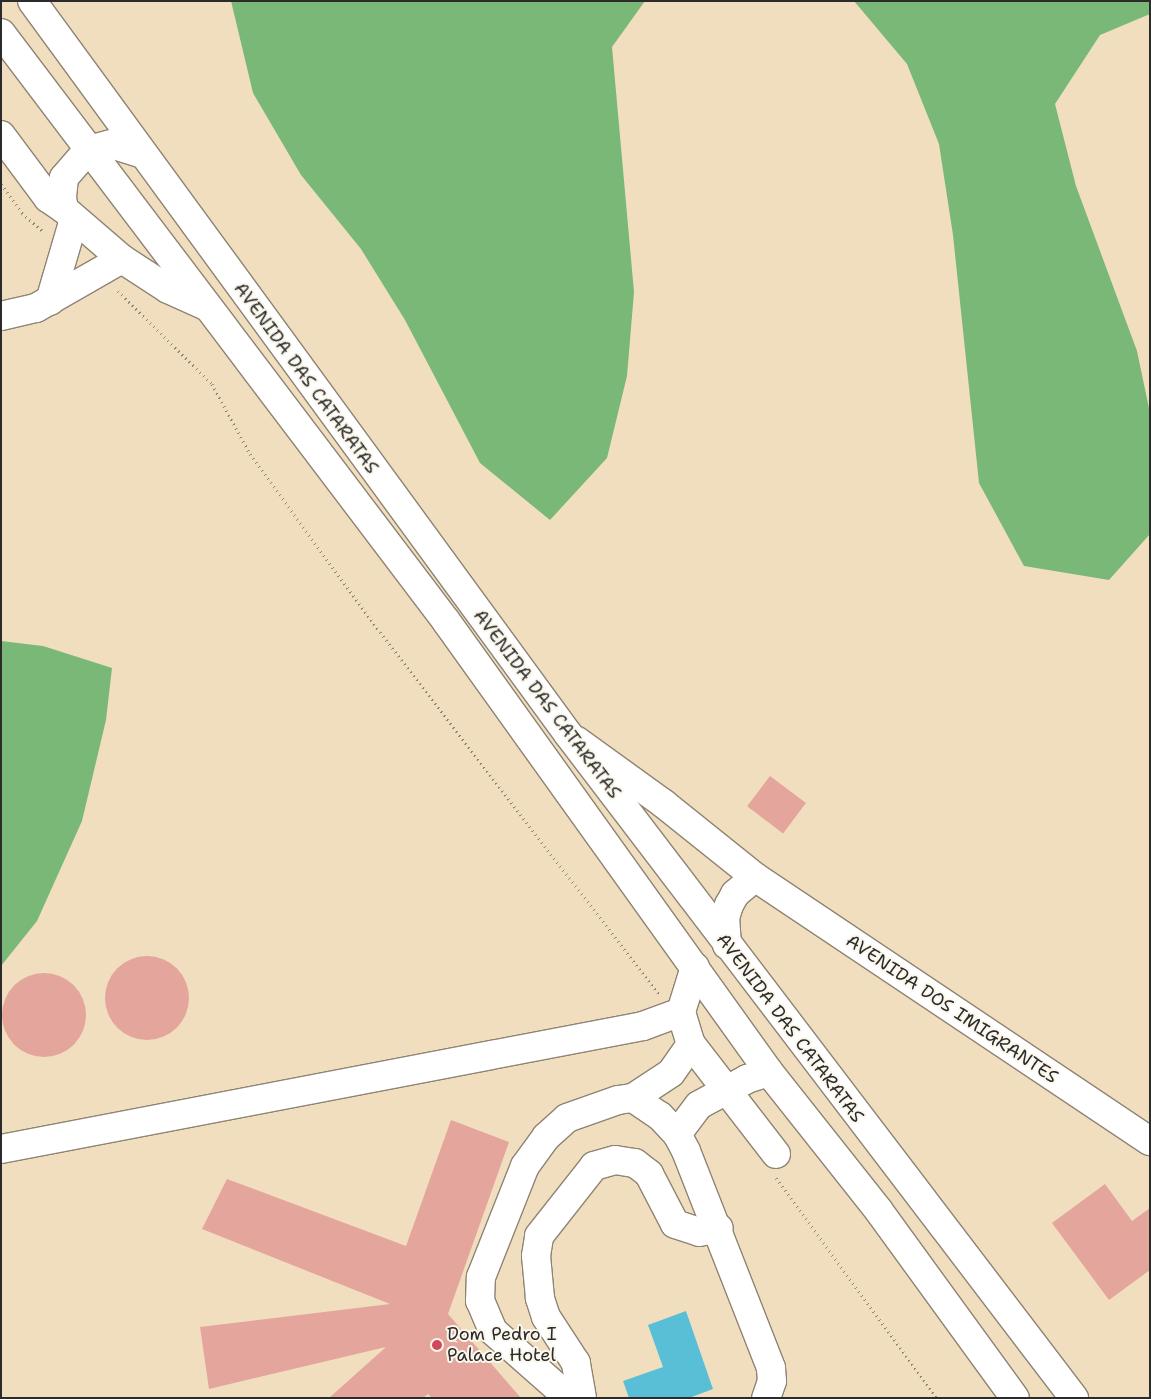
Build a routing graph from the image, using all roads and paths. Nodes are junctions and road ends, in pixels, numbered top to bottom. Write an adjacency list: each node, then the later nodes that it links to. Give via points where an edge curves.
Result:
1 (32, 1): 5 (main road, AVENIDA DAS CATARATAS)
2 (1, 34): 4 (main road, AVENIDA DAS CATARATAS)
3 (1, 135): 7 (main road, via 48,198)
4 (88, 150): 5 (main road, via 110,144); 7 (main road, via 64,178 62,188); 12 (main road, AVENIDA DAS CATARATAS)
5 (140, 153): 14 (main road, AVENIDA DAS CATARATAS)
6 (1, 184): 8 (path, via 22,213)
7 (69, 214): 8 (main road); 9 (main road)
8 (64, 248): 11 (main road)
9 (122, 259): 10 (main road); 12 (main road, via 168,289)
10 (96, 273): 11 (main road); 18 (path, via 212,384 250,454 380,632 662,997)
11 (50, 301): 13 (main road, via 36,308)
12 (209, 308): 17 (main road, AVENIDA DAS CATARATAS, via 446,621)
13 (1, 316)
14 (568, 734): 15 (main road, AVENIDA DOS IMIGRANTES, via 664,804); 16 (main road, AVENIDA DAS CATARATAS)
15 (755, 877): 16 (main road, via 729,905 725,918); 24 (main road, AVENIDA DOS IMIGRANTES)
16 (727, 945): 33 (main road, AVENIDA DAS CATARATAS)
17 (695, 967): 18 (main road); 20 (main road, AVENIDA DAS CATARATAS)
18 (671, 1016): 19 (main road); 25 (main road, via 643,1026)
19 (691, 1044): 21 (main road); 22 (main road, via 671,1073)
20 (769, 1072): 21 (main road, via 747,1079); 32 (main road, AVENIDA DAS CATARATAS, via 879,1211)
21 (727, 1091): 23 (main road, via 699,1105); 26 (main road)
22 (633, 1098): 23 (main road, via 660,1116); 28 (main road, via 567,1118 546,1137 525,1166 481,1277 480,1301 493,1331)
23 (677, 1134): 27 (main road)
24 (1150, 1140)
25 (1, 1149)
26 (775, 1164): 31 (path)
27 (719, 1228): 29 (main road, via 699,1232 675,1224 649,1174 634,1163 615,1160 594,1166 539,1236 536,1256 540,1298 550,1323 576,1363); 30 (main road, via 771,1368 772,1381)
28 (569, 1398)
29 (582, 1398)
30 (766, 1398)
31 (937, 1398)
32 (1015, 1398)
33 (1074, 1398)

